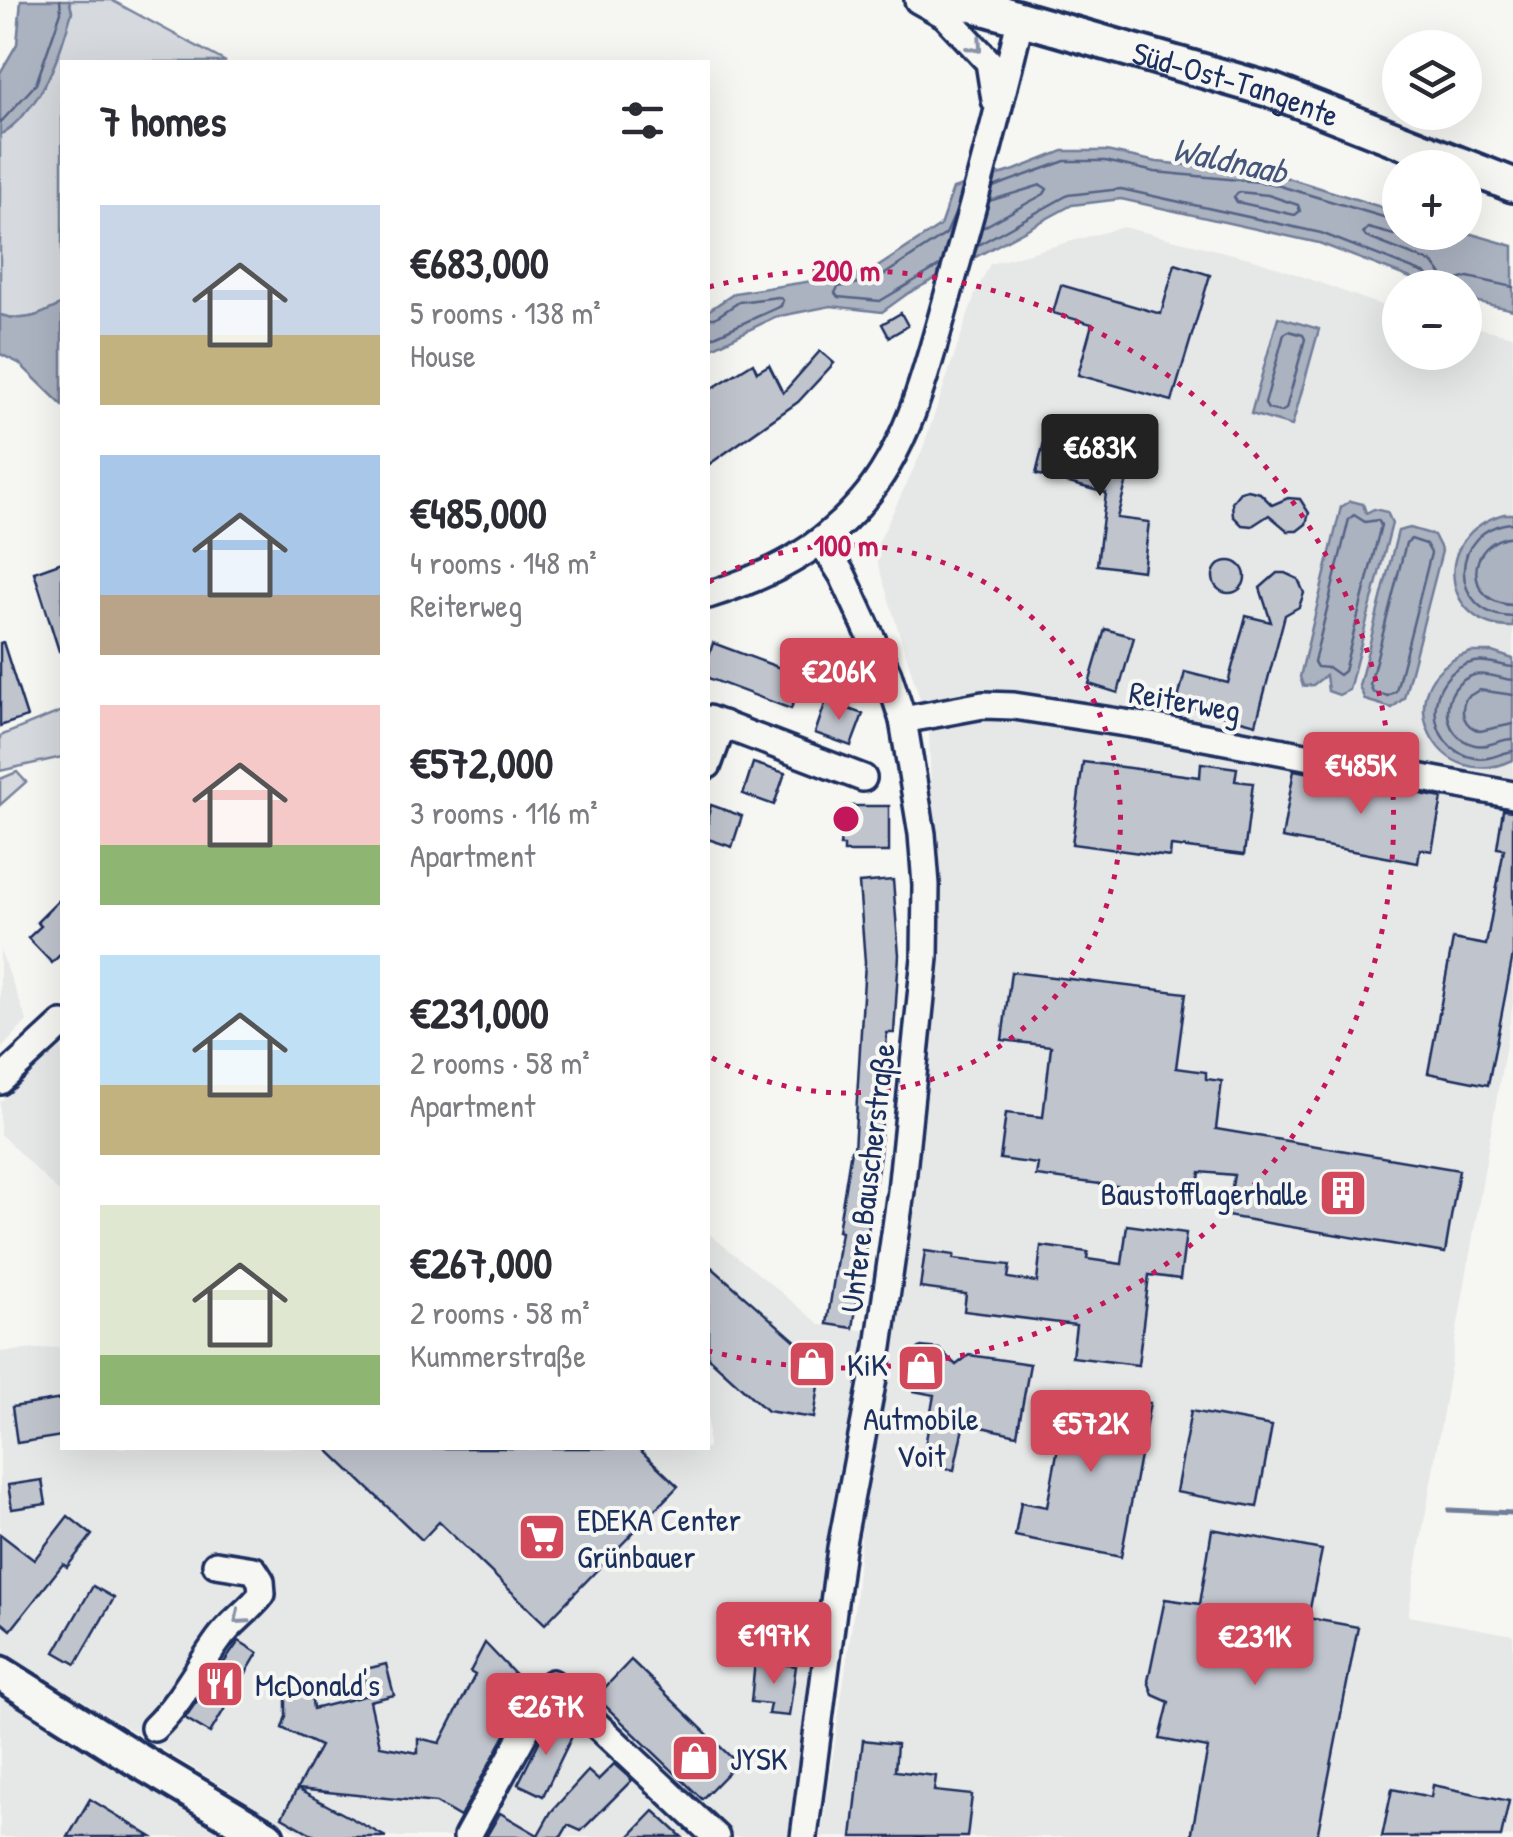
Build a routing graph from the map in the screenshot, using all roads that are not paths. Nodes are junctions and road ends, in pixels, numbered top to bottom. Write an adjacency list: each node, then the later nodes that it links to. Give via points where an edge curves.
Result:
1 (918, 0): 4 (street, one-way to 4, via 945,15 989,62)
2 (956, 0): 3 (main road, Süd-Ost-Tangente)
3 (1021, 17): 4 (street); 5 (main road, Süd-Ost-Tangente, via 1274,90)
4 (998, 115): 6 (street, via 906,428 864,500)
5 (1513, 184)
6 (821, 541): 7 (street, via 762,578); 8 (street, Untere Bauscherstraße, via 888,674)
7 (710, 594)
8 (903, 720): 12 (street, Reiterweg, via 983,704 1014,706); 21 (street, Untere Bauscherstraße, via 922,834 925,958 899,1210 840,1548)
9 (715, 722): 10 (street); 11 (street)
10 (710, 753)
11 (863, 778)
12 (1513, 795)
13 (60, 1026): 14 (street)
14 (0, 1081)
15 (216, 1564): 17 (street, one-way to 17, via 254,1570 262,1594 220,1636)
16 (0, 1673): 18 (main road)
17 (154, 1728)
18 (268, 1837)
19 (467, 1837): 20 (street, via 552,1684)
20 (716, 1837)
21 (804, 1837)

